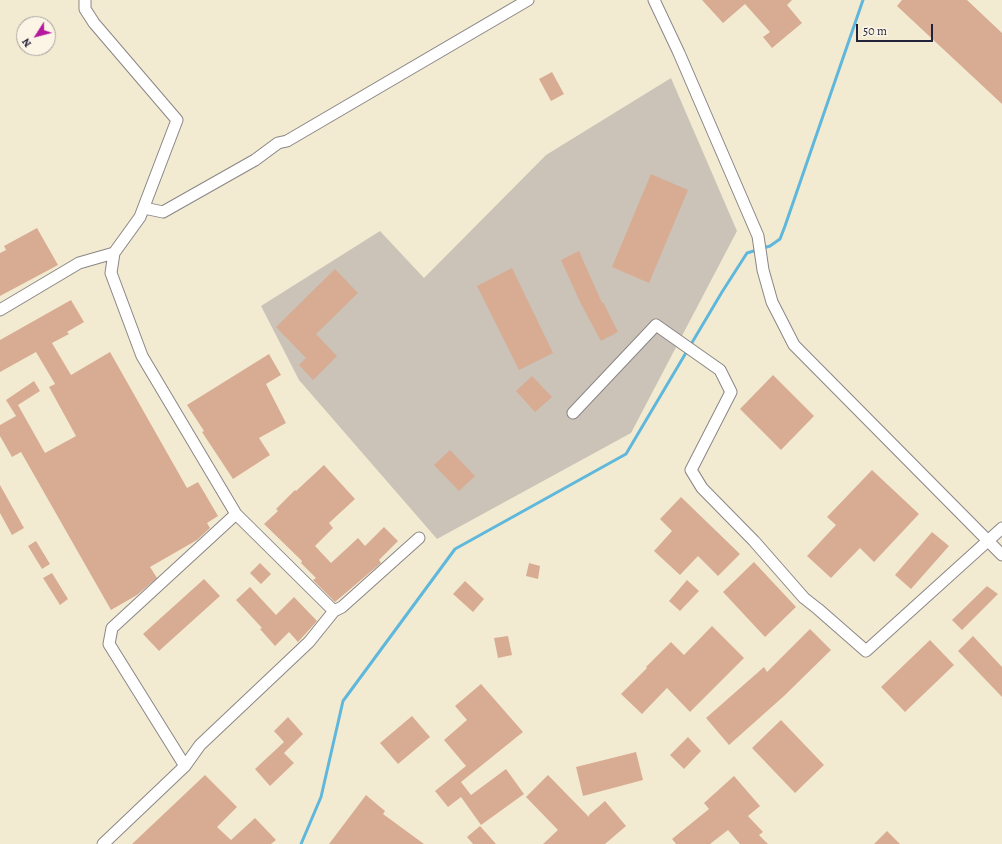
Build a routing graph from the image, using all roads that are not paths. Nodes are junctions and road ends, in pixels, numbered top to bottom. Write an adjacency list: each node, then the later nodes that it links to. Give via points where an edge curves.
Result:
1 (85, 0): 4 (street, via 85,9 94,23 177,120)
2 (528, 0): 4 (street, via 163,212)
3 (654, 0): 11 (street, via 758,236 763,270 772,302 794,345)
4 (144, 208): 5 (street)
5 (114, 253): 6 (street, via 79,263); 8 (street, via 111,273 142,356)
6 (0, 310)
7 (573, 413): 11 (street, via 656,326 720,370 731,392 691,470 702,488 754,541 804,598 866,651)
8 (236, 514): 13 (street); 14 (street, via 112,628 109,644)
9 (1002, 528): 11 (street)
10 (419, 538): 13 (street, via 342,607)
11 (988, 541): 12 (street)
12 (1002, 555)
13 (334, 611): 14 (street, via 310,642 200,745)
14 (185, 766): 15 (street)
15 (103, 844)

